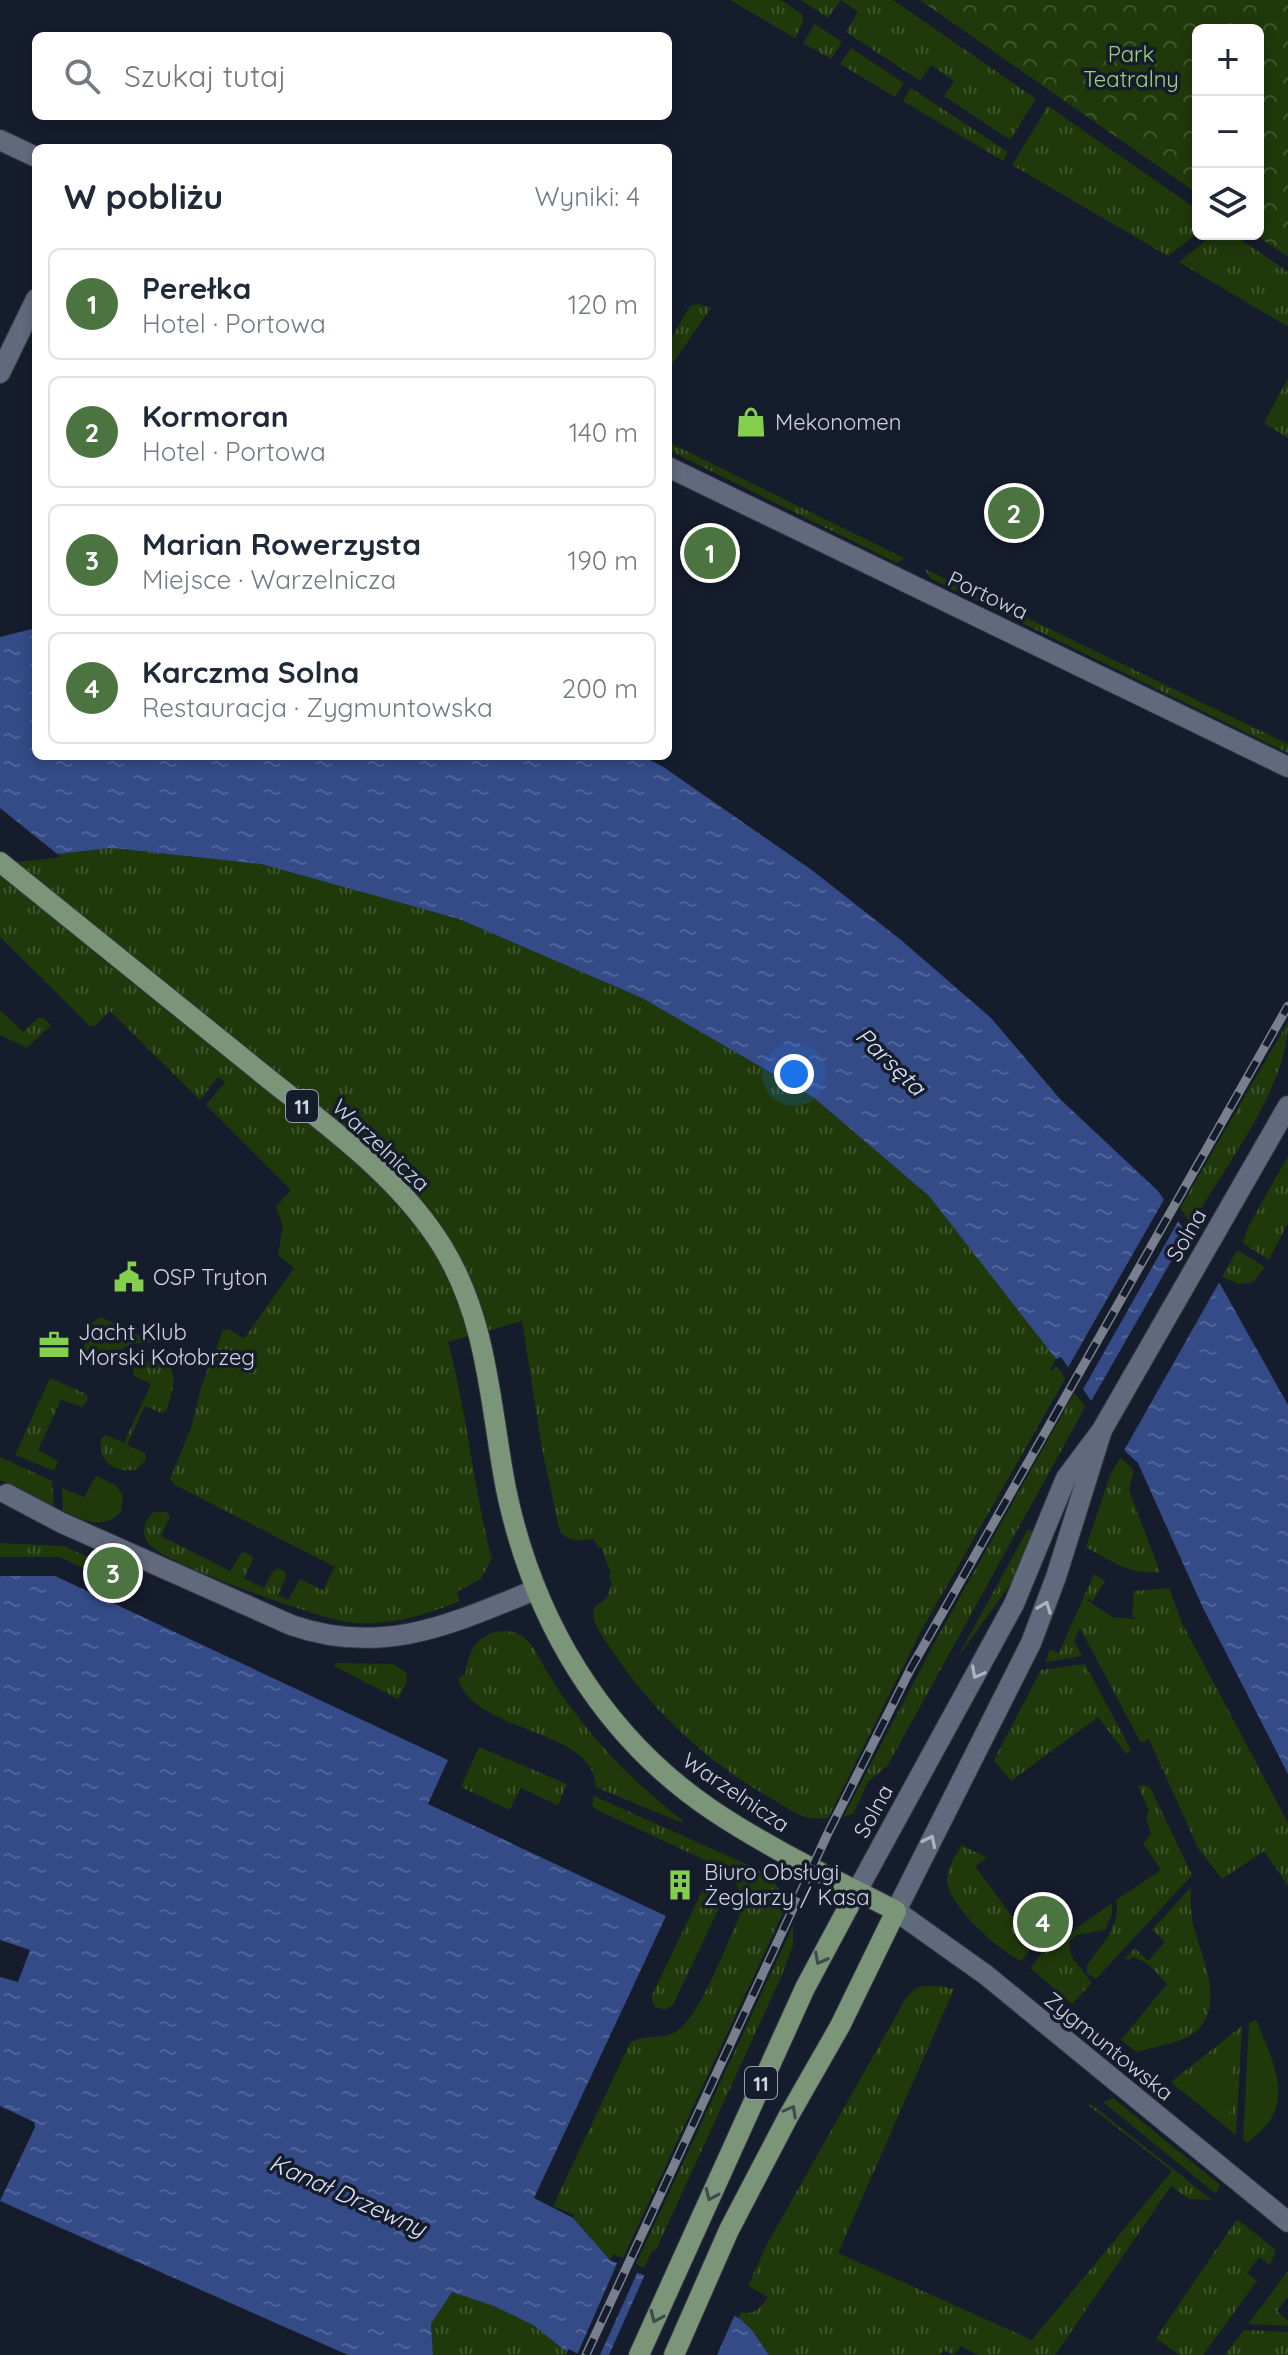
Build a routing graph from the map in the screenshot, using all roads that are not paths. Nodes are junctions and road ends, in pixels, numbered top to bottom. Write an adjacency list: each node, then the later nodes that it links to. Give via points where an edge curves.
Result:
1 (0, 140): 2 (street)
2 (32, 155)
3 (32, 307): 4 (street)
4 (0, 373)
5 (672, 469): 6 (street, Portowa)
6 (1288, 767)
7 (0, 862): 11 (main road, Warzelnicza / 11, via 337,1134 413,1206 440,1242 479,1333 509,1504)
8 (1288, 1106): 9 (street, Solna)
9 (1102, 1430): 12 (street, Solna, one-way to 12, via 1066,1478 1014,1604); 13 (street, Solna, one-way to 9, via 1031,1643)
10 (7, 1494): 11 (street, via 62,1523 320,1634 407,1636)
11 (535, 1590): 12 (main road, Warzelnicza / 11, via 587,1686 654,1764 724,1818)
12 (857, 1891): 13 (main road, Warzelnicza / 11); 15 (main road, Solna / 11, one-way to 15, via 805,1988)
13 (896, 1911): 14 (street, Zygmuntowska, via 986,1975); 16 (main road, Solna / 11, one-way to 13, via 729,2230)
14 (1288, 2222)
15 (639, 2355)
16 (674, 2355)

